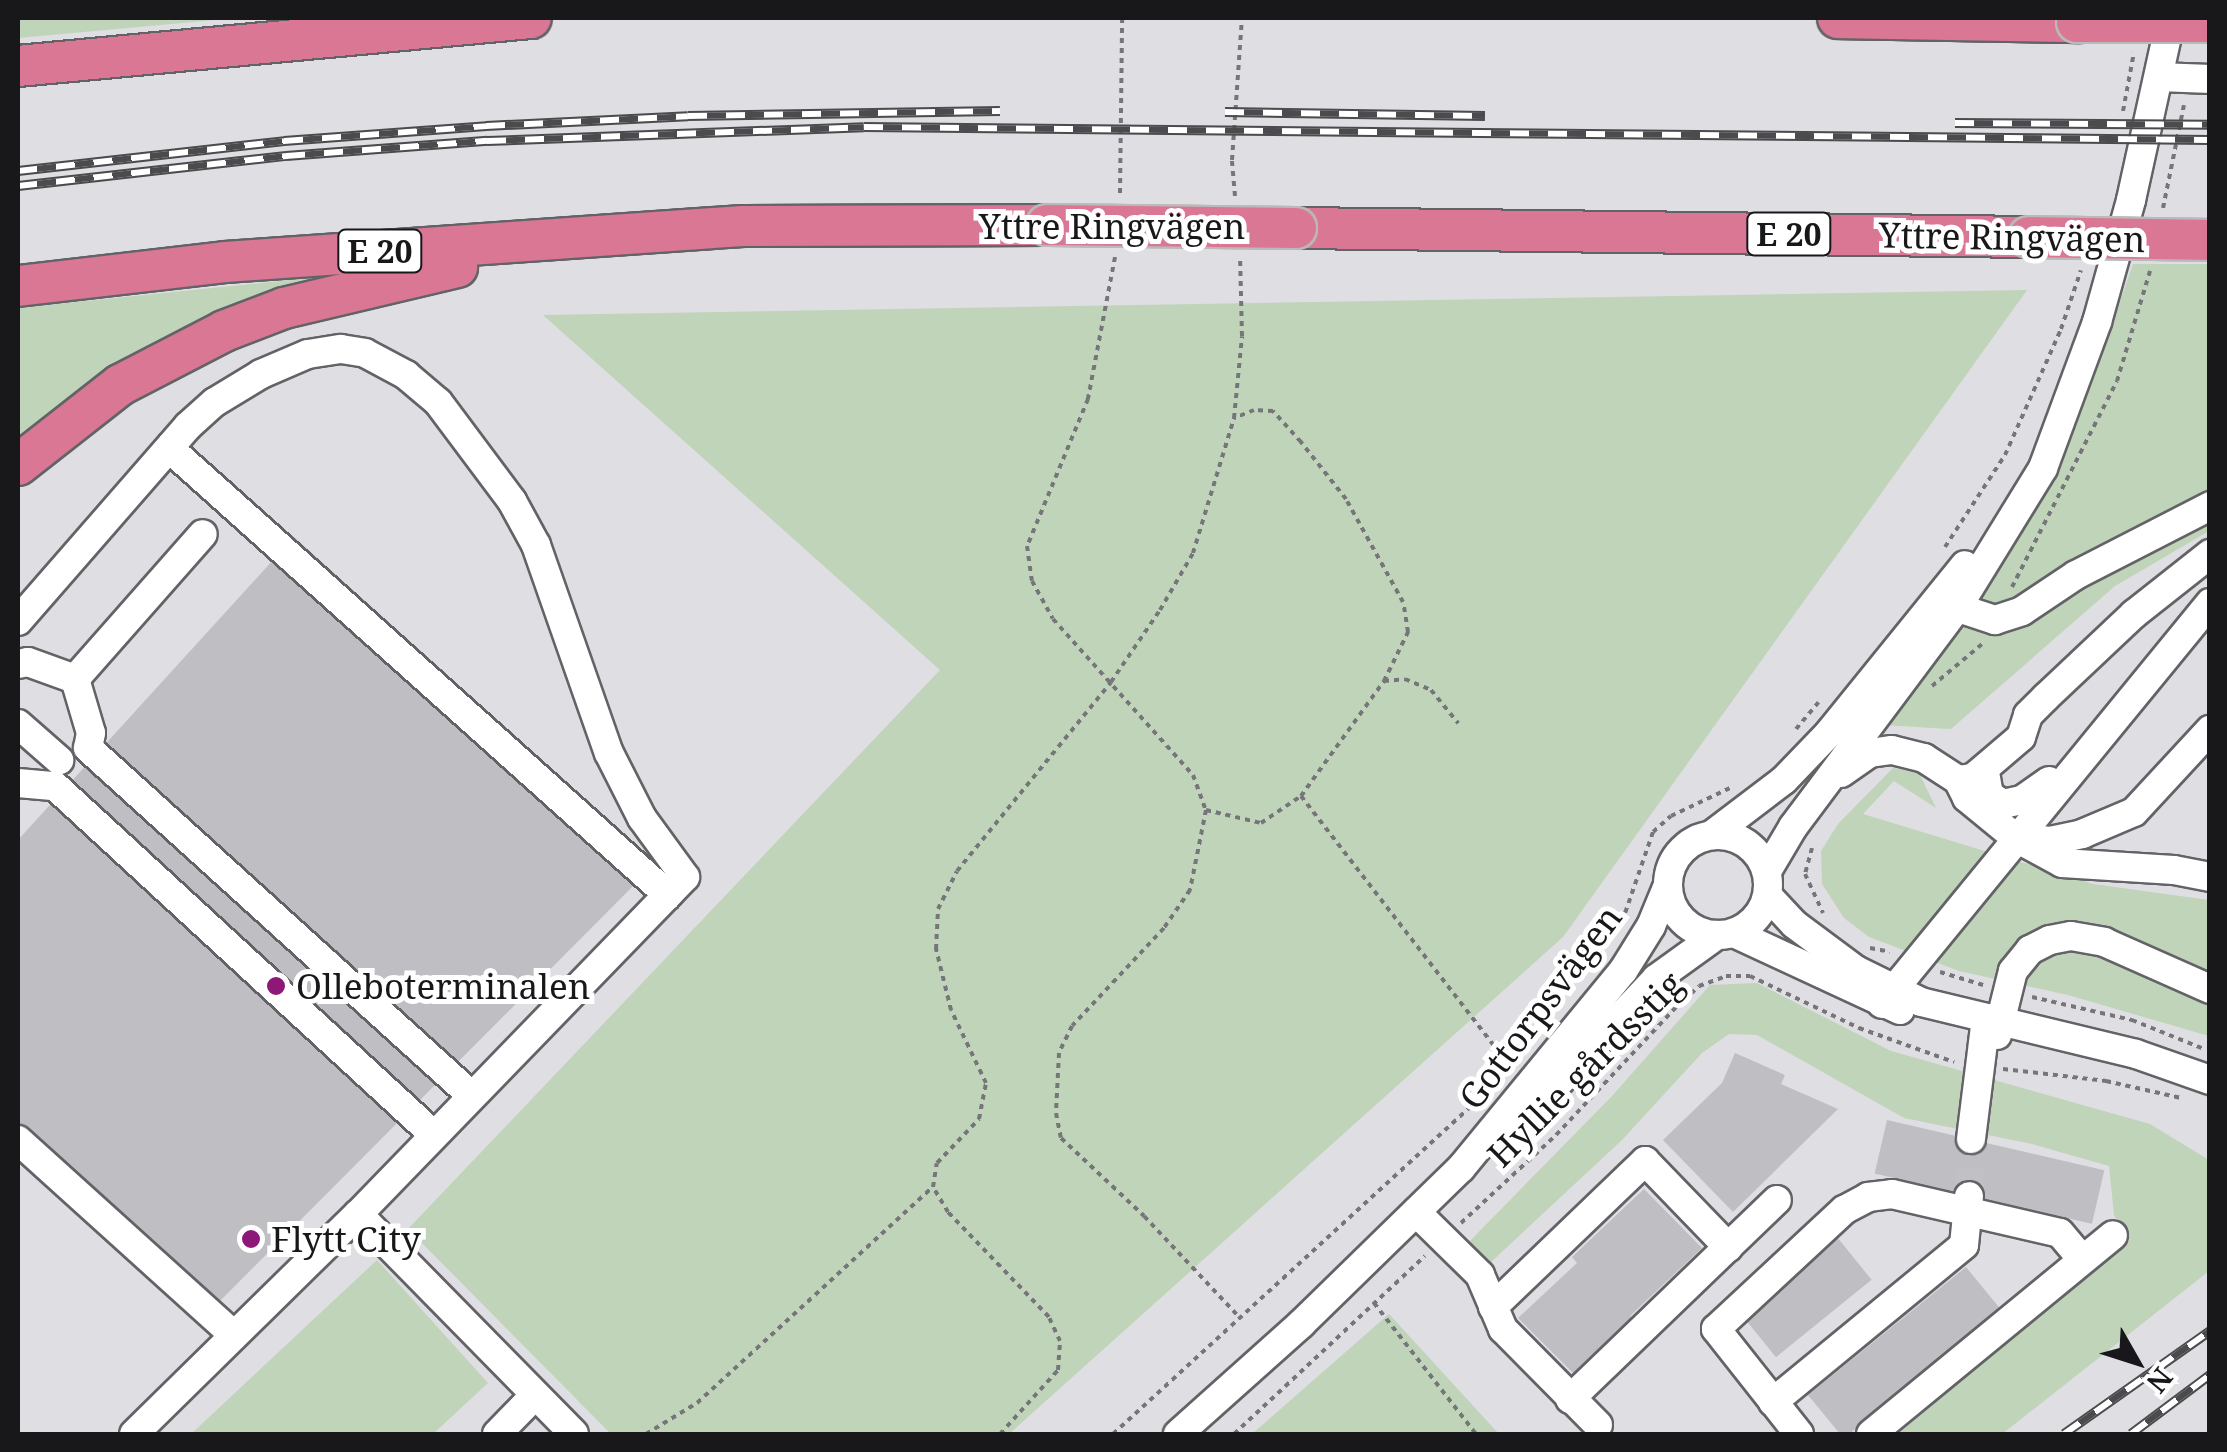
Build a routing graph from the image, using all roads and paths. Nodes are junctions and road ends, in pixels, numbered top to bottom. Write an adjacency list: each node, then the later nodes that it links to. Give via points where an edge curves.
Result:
1 (531, 18): 8 (highway)
2 (1122, 18): 12 (path)
3 (1242, 18): 13 (path)
4 (1838, 18): 6 (highway, bridge)
5 (2171, 18): 9 (street, Gottorpsvägen)
6 (2210, 22)
7 (2137, 36): 11 (path)
8 (18, 66)
9 (2159, 77): 10 (street); 30 (street, Gottorpsvägen, via 2132,200 2076,380)
10 (2210, 79)
11 (2122, 112)
12 (1120, 196)
13 (1235, 198)
14 (743, 226): 15 (highway, Yttre Ringvägen / E 20, bridge); 19 (highway, Yttre Ringvägen / E 20, via 225,262); 22 (highway, via 462,266 284,308 120,385)
15 (2210, 240)
16 (1115, 253): 35 (path, via 1088,399 1027,546 1032,580 1053,619)
17 (1240, 256): 20 (path)
18 (2085, 258): 26 (path, via 2005,456)
19 (18, 286)
20 (1234, 418): 34 (path, via 1272,411 1346,500 1403,602 1408,632); 35 (path, via 1192,552)
21 (169, 448): 31 (street); 56 (street); 56 (street, via 215,402 308,354 364,353 438,402 472,442 536,544 609,753)
22 (18, 465)
23 (2210, 506): 30 (street, via 2076,575 2022,611 1996,620)
24 (203, 534): 33 (street)
25 (2210, 542): 41 (street, via 2153,582 2043,684 2017,712)
26 (1944, 549)
27 (2210, 554): 41 (street, via 2046,697)
28 (2210, 567): 41 (street)
29 (2210, 603): 43 (street)
30 (1947, 605): 47 (street, Gottorpsvägen); 51 (street, Gottorpsvägen, via 1784,780)
31 (18, 621)
32 (18, 664): 33 (street)
33 (75, 679): 70 (street, via 91,733 88,748)
34 (1384, 681): 37 (path, via 1404,678 1431,690); 49 (path)
35 (1110, 682): 50 (path, via 1193,775); 75 (path, via 957,871 938,909 936,949 951,1010 986,1083 978,1119 937,1163)
36 (1826, 694): 40 (path)
37 (1458, 723)
38 (18, 724): 42 (street)
39 (2210, 730): 52 (street, via 2134,812 2082,834)
40 (1788, 738)
41 (2017, 739): 44 (street)
42 (59, 760)
43 (2079, 760): 44 (street, via 2009,804 1990,795); 52 (street)
44 (1986, 769): 45 (street)
45 (1958, 780): 47 (street, via 1924,758 1892,750 1870,753); 52 (street, via 1967,798)
46 (18, 783): 71 (street, via 55,786)
47 (1824, 785): 54 (street, Gottorpsvägen)
48 (1730, 788): 57 (path, via 1670,816 1653,832)
49 (1301, 796): 50 (path, via 1261,823); 67 (path)
50 (1206, 810): 86 (path, via 1190,890 1164,928 1072,1026 1059,1053 1056,1113 1061,1138)
51 (1712, 834): 54 (street, via 1746,842); 55 (street, Gottorpsvägen, via 1680,852)
52 (2016, 838): 53 (street, via 2062,863); 60 (street)
53 (2210, 878)
54 (1767, 884): 58 (street, Gottorpsvägen, via 1750,924); 63 (street, via 1820,945)
55 (1668, 885): 58 (street, Gottorpsvägen, via 1682,920 1696,930); 74 (street, Gottorpsvägen, via 1623,971)
56 (676, 886): 70 (street)
57 (1619, 926)
58 (1726, 934): 63 (street); 74 (street, Gottorpsvägen, via 1656,979 1550,1095 1502,1141)
59 (1859, 945): 60 (path)
60 (1916, 960): 62 (path, via 1951,978); 63 (street)
61 (2210, 989): 62 (street, via 2104,942 2070,936 2030,950)
62 (2005, 990): 64 (street); 65 (path, via 2132,1020)
63 (1888, 996): 64 (street)
64 (1992, 1027): 66 (street); 69 (street, via 2136,1054)
65 (2210, 1052)
66 (1979, 1067): 69 (path, Hyllie gårdsstig); 72 (street); 81 (path, Hyllie gårdsstig, via 1906,1048 1750,976 1726,976 1699,986 1676,1007)
67 (1512, 1069)
68 (1498, 1082): 86 (path)
69 (2202, 1091)
70 (472, 1096): 71 (street)
71 (434, 1135): 79 (street)
72 (1971, 1138)
73 (18, 1140): 87 (street)
74 (1461, 1168): 78 (street, Gottorpsvägen)
75 (934, 1187): 95 (path, via 697,1403); 96 (path, via 948,1212 1049,1317 1060,1342 1058,1370)
76 (1777, 1200): 82 (street)
77 (1968, 1204): 83 (street, via 2060,1233); 90 (street, via 1964,1246); 90 (street, via 1868,1197 1844,1210 1716,1329)
78 (1416, 1212): 81 (street); 98 (street, Gottorpsvägen)
79 (358, 1214): 87 (street); 88 (street)
80 (2113, 1234): 83 (street)
81 (1444, 1239): 84 (path, Hyllie gårdsstig); 85 (street, via 1480,1275)
82 (1728, 1247): 85 (street, via 1645,1161); 89 (street)
83 (2082, 1260): 102 (street)
84 (1374, 1304): 99 (path, Hyllie gårdsstig); 100 (path)
85 (1494, 1307): 89 (street, via 1502,1329)
86 (1241, 1320): 97 (path)
87 (233, 1334): 92 (street)
88 (535, 1395): 93 (street); 94 (street)
89 (1570, 1399): 91 (street)
90 (1773, 1402): 101 (street)
91 (1598, 1424)
92 (134, 1434)
93 (498, 1434)
94 (574, 1434)
95 (646, 1434)
96 (1000, 1434)
97 (1113, 1434)
98 (1178, 1434)
99 (1234, 1434)
100 (1476, 1434)
101 (1798, 1434)
102 (1872, 1434)

